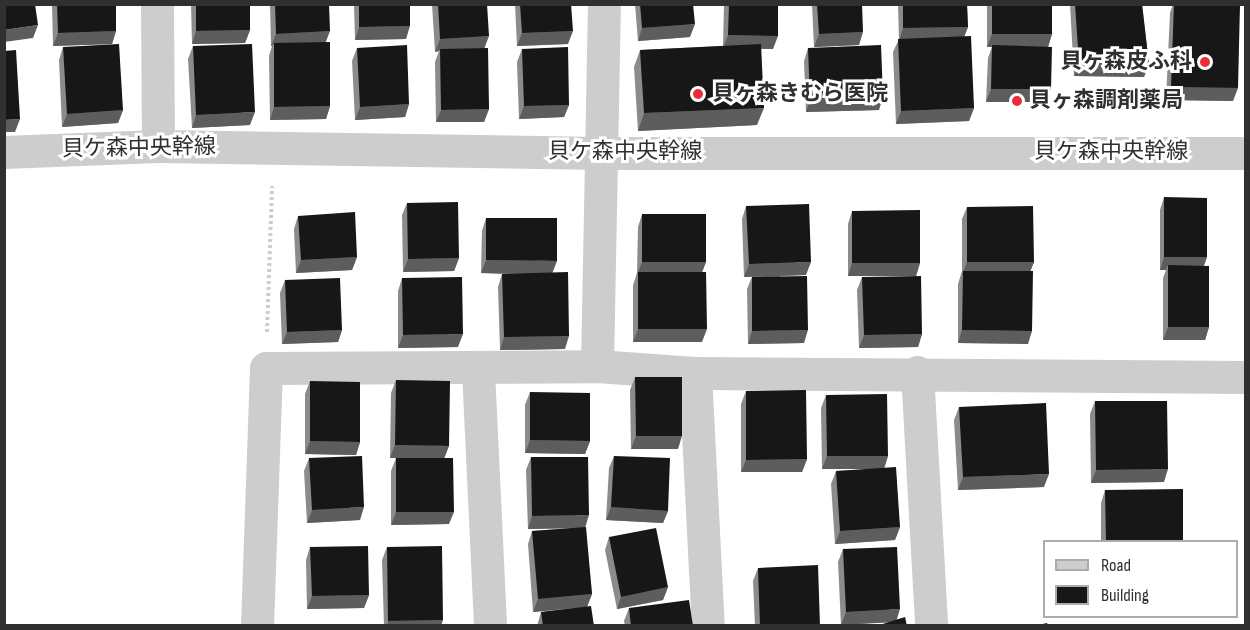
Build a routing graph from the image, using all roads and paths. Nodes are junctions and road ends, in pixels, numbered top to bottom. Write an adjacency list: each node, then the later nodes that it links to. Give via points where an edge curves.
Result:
1 (157, 4): 3 (street)
2 (604, 4): 5 (street)
3 (158, 146): 4 (street, 貝ケ森中央幹線); 5 (street, 貝ケ森中央幹線)
4 (4, 152)
5 (602, 153): 6 (street, 貝ケ森中央幹線); 8 (street)
6 (1245, 153)
7 (272, 176): 9 (path)
8 (597, 366): 10 (street); 12 (street)
9 (266, 368): 10 (street); 14 (street)
10 (478, 370): 15 (street)
11 (917, 372): 12 (street); 13 (street); 17 (street)
12 (694, 373): 16 (street)
13 (1245, 377)
14 (257, 626)
15 (490, 626)
16 (708, 626)
17 (931, 626)

